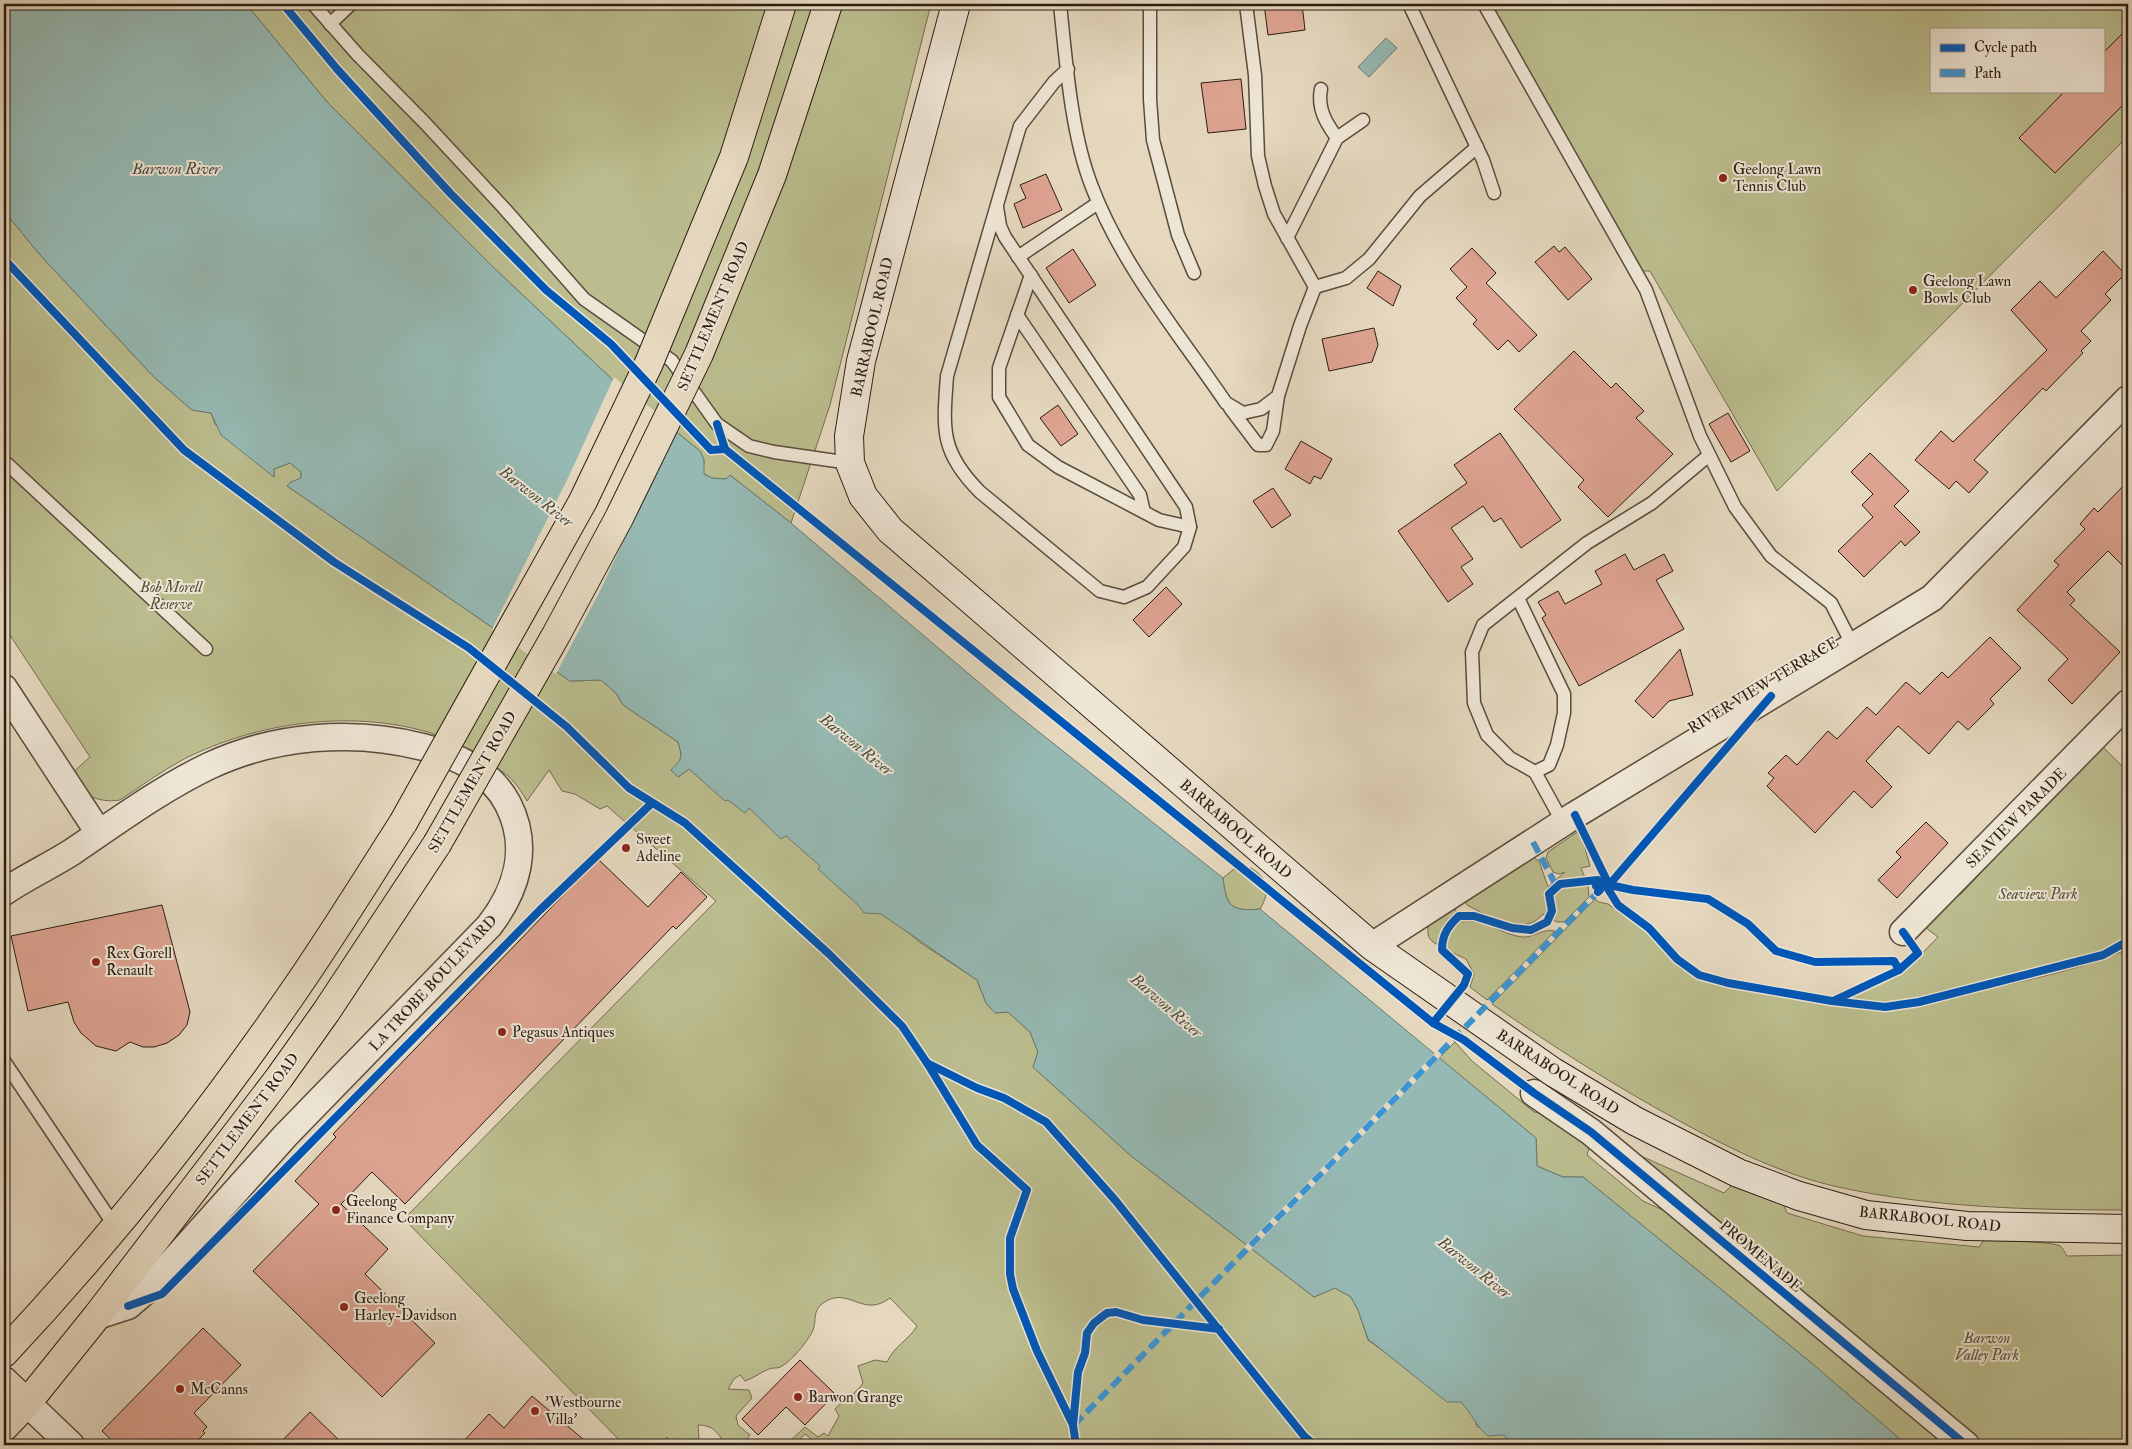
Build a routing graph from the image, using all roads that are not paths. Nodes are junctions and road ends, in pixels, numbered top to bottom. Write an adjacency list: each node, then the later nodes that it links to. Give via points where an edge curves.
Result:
1 (313, 4): 11 (lane)
2 (350, 4): 11 (lane)
3 (782, 4): 47 (highway, bridge, via 734,157 649,363 583,501 403,823 259,1042)
4 (828, 4): 49 (highway, SETTLEMENT ROAD, bridge, via 772,175 699,354 556,635 437,844 326,1012)
5 (956, 4): 31 (street, BARRABOOL ROAD, via 861,361 849,436)
6 (1060, 4): 12 (lane)
7 (1150, 4): 22 (lane, via 1153,140 1178,235)
8 (1246, 4): 20 (lane, via 1255,76 1258,156 1274,214)
9 (1409, 4): 16 (lane)
10 (1484, 4): 29 (lane, via 1646,290)
11 (330, 24): 31 (lane, via 477,179 584,299 672,361 717,424 749,446)
12 (1068, 68): 18 (lane, via 1079,142); 19 (lane, via 1020,126)
13 (1321, 89): 15 (lane, via 1319,100 1326,122)
14 (1363, 120): 15 (lane)
15 (1337, 138): 20 (lane)
16 (1477, 147): 17 (lane); 24 (lane, via 1420,196 1369,259 1346,278)
17 (1494, 193)
18 (1098, 203): 21 (lane); 28 (lane, via 1152,296)
19 (997, 207): 21 (lane, via 1000,226); 33 (lane, via 947,376 945,426 948,450 962,474 1100,591 1124,597 1147,587 1184,547)
20 (1287, 238): 24 (lane)
21 (1018, 257): 23 (lane)
22 (1194, 274)
23 (1031, 275): 25 (lane); 33 (lane, via 1186,507)
24 (1316, 287): 26 (lane)
25 (1017, 315): 32 (lane, via 1140,495); 32 (lane, via 999,368 999,397 1028,445 1058,467)
26 (1278, 396): 28 (lane, via 1262,409 1243,413); 28 (lane, via 1273,431 1266,445 1258,445)
27 (2128, 399): 35 (street, RIVER VIEW TERRACE, via 1932,598)
28 (1226, 403)
29 (1708, 456): 34 (lane, via 1652,503 1588,544); 35 (lane, via 1735,507 1771,556 1831,603)
30 (4, 461): 36 (lane)
31 (850, 463): 44 (street, BARRABOOL ROAD, via 863,496 890,530)
32 (1144, 512): 33 (lane, via 1159,520)
33 (1190, 527)
34 (1518, 598): 39 (lane, via 1564,694 1564,713 1557,745 1549,764); 39 (lane, via 1483,625 1472,652 1474,703 1487,734 1510,758)
35 (1852, 646): 40 (street, RIVER VIEW TERRACE)
36 (206, 649)
37 (4, 688): 41 (street)
38 (2128, 703): 43 (street, SEAVIEW PARADE)
39 (1536, 772): 40 (lane)
40 (1563, 823): 44 (street, RIVER VIEW TERRACE)
41 (100, 833): 42 (street, LA TROBE BOULEVARD); 49 (street, LA TROBE BOULEVARD, via 180,781 245,752 310,739 373,738 438,752 484,774 497,786 513,816 519,862 508,899 482,934 291,1129 149,1288 128,1306)
42 (4, 892)
43 (1903, 932)
44 (1372, 946): 48 (street, BARRABOOL ROAD, via 1553,1072 1635,1121 1738,1173 1799,1196 1866,1215 1967,1226)
45 (4, 1061): 47 (lane)
46 (1534, 1093): 55 (street, PROMENADE, via 1591,1132)
47 (116, 1228): 50 (highway)
48 (2128, 1229)
49 (97, 1316): 52 (highway, SETTLEMENT ROAD)
50 (4, 1353)
51 (4, 1381): 52 (highway)
52 (27, 1402): 53 (highway, SETTLEMENT ROAD); 54 (street)
53 (4, 1427)
54 (71, 1445)
55 (1966, 1445)

